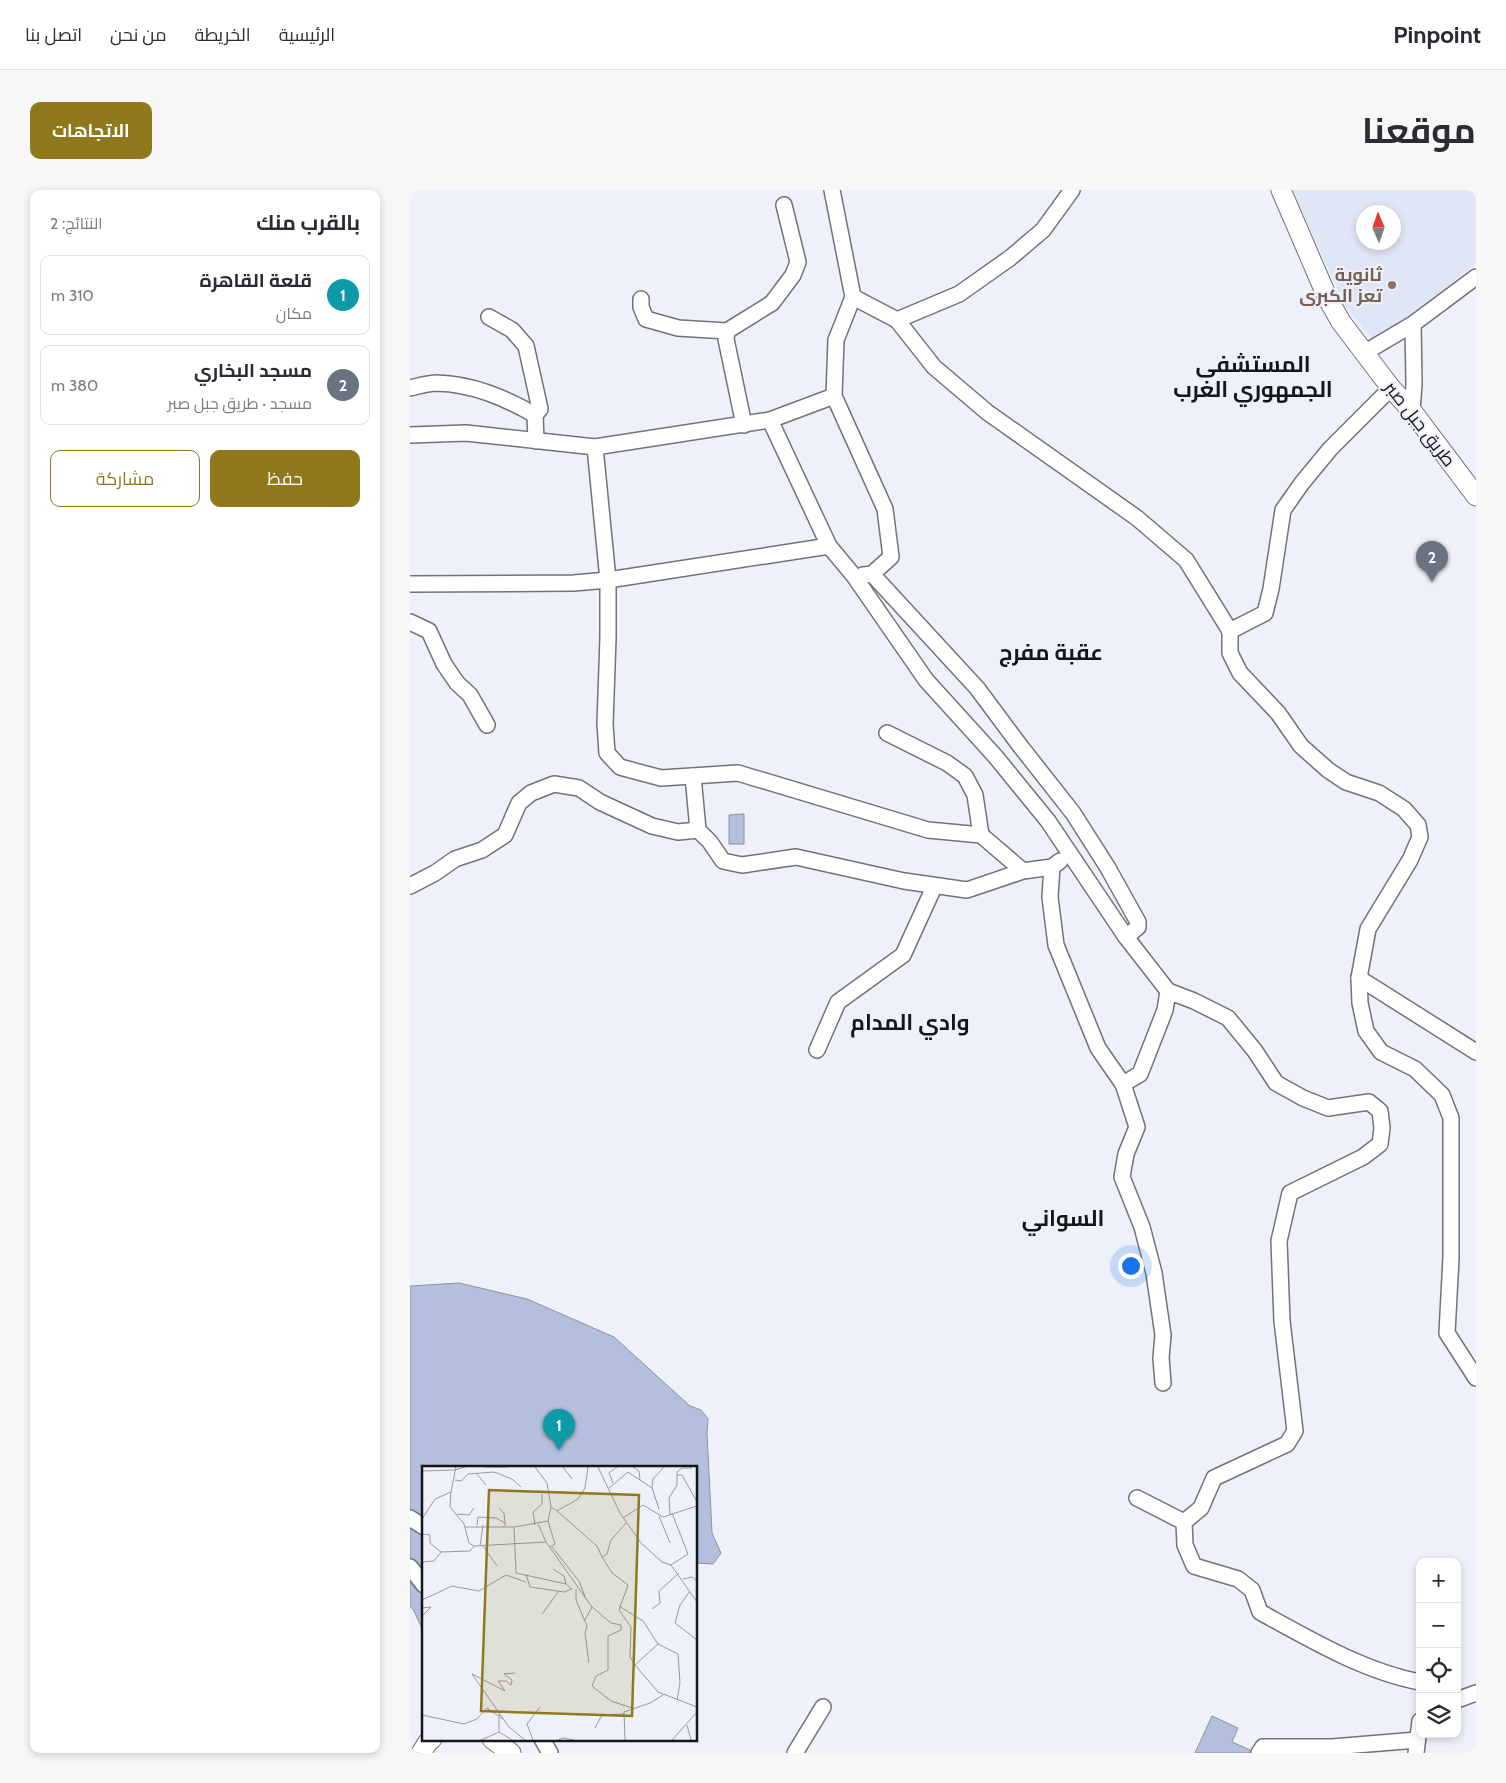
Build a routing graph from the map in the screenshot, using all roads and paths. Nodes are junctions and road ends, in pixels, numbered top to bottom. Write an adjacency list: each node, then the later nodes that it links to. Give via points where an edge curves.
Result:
1 (832, 190): 6 (street)
2 (1072, 190): 9 (street, via 1043,230 1010,258 958,294)
3 (1281, 190): 12 (street, طريق جبل صبر, via 1328,299)
4 (784, 205): 11 (street, via 798,262 793,275 772,303)
5 (1476, 278): 10 (street)
6 (853, 297): 9 (street); 15 (street, via 836,340)
7 (641, 299): 11 (street, via 646,319 678,328)
8 (489, 317): 17 (street, via 512,330 526,346 538,394 540,409)
9 (897, 320): 30 (street, via 934,367 987,412 1137,518 1186,560)
10 (1413, 324): 12 (street); 16 (street)
11 (727, 330): 19 (street, via 726,339)
12 (1364, 353): 14 (street, طريق جبل صبر)
13 (410, 388): 17 (street, via 435,383 466,386 498,396)
14 (1391, 388): 16 (street, طريق جبل صبر); 30 (street, via 1330,449 1283,510 1265,613)
15 (834, 396): 18 (street); 25 (street, via 885,509 891,557)
16 (1412, 411): 23 (street, طريق جبل صبر)
17 (536, 415): 21 (street)
18 (770, 420): 19 (street); 24 (street)
19 (744, 425): 22 (street)
20 (410, 435): 21 (street, via 466,433)
21 (536, 441): 22 (street)
22 (595, 447): 27 (street)
23 (1476, 496)
24 (829, 546): 26 (street); 27 (street)
25 (872, 574): 26 (street); 41 (street, via 977,688 1073,813 1138,922 1138,927)
26 (854, 576): 36 (street, via 926,680 995,756 1048,821)
27 (608, 580): 28 (street); 33 (street, via 607,753 620,767 661,778)
28 (410, 584)
29 (410, 622): 31 (street, via 429,631 444,664 470,695)
30 (1230, 632): 42 (street, via 1230,653 1240,673 1278,713 1301,746 1346,782 1380,793 1418,825 1420,837 1410,860 1368,929)
31 (486, 725)
32 (887, 733): 35 (street, via 966,776 975,795)
33 (693, 776): 34 (street); 35 (street, via 738,773 928,830)
34 (698, 830): 39 (street, via 678,832 652,826 600,802 579,788 554,784 531,793 519,803 505,835 482,850 455,859); 40 (street, via 723,861 742,865 796,857)
35 (981, 835): 38 (street)
36 (1070, 854): 37 (street); 41 (street)
37 (1052, 867): 38 (street); 46 (street, via 1050,897 1056,945 1098,1048)
38 (1023, 870): 40 (street, via 966,890)
39 (410, 886)
40 (934, 886): 44 (street, via 903,955 838,1002)
41 (1126, 937): 43 (street)
42 (1359, 978): 45 (street); 47 (street, via 1366,1031 1381,1052 1415,1069 1442,1095 1451,1118 1451,1258 1447,1332)
43 (1168, 991): 46 (street, via 1165,1010 1140,1074); 51 (street, via 1228,1018 1276,1083 1328,1108 1369,1102 1380,1111 1382,1128 1380,1144 1363,1157 1290,1193 1279,1241 1282,1321 1295,1431 1287,1444 1214,1478 1201,1508)
44 (817, 1050)
45 (1476, 1052)
46 (1123, 1084): 48 (street, via 1137,1126 1126,1154 1122,1177 1142,1227 1154,1273 1163,1335)
47 (1476, 1378)
48 (1163, 1384)
49 (1137, 1498): 51 (street)
50 (410, 1518): 52 (street)
51 (1184, 1522): 55 (street, via 1185,1545 1194,1566 1238,1579 1252,1590 1260,1612 1327,1648 1398,1678)
52 (422, 1526)
53 (410, 1567): 54 (street)
54 (422, 1582)
55 (1416, 1681)
56 (1461, 1690): 57 (street)
57 (1476, 1693): 58 (street)
58 (1461, 1699)
59 (823, 1707): 67 (street)
60 (431, 1740): 64 (street)
61 (493, 1740): 65 (street)
62 (543, 1740): 66 (street)
63 (1417, 1747): 68 (street, via 1263,1747)
64 (421, 1753)
65 (511, 1753)
66 (550, 1753)
67 (795, 1753)
68 (1259, 1753)

